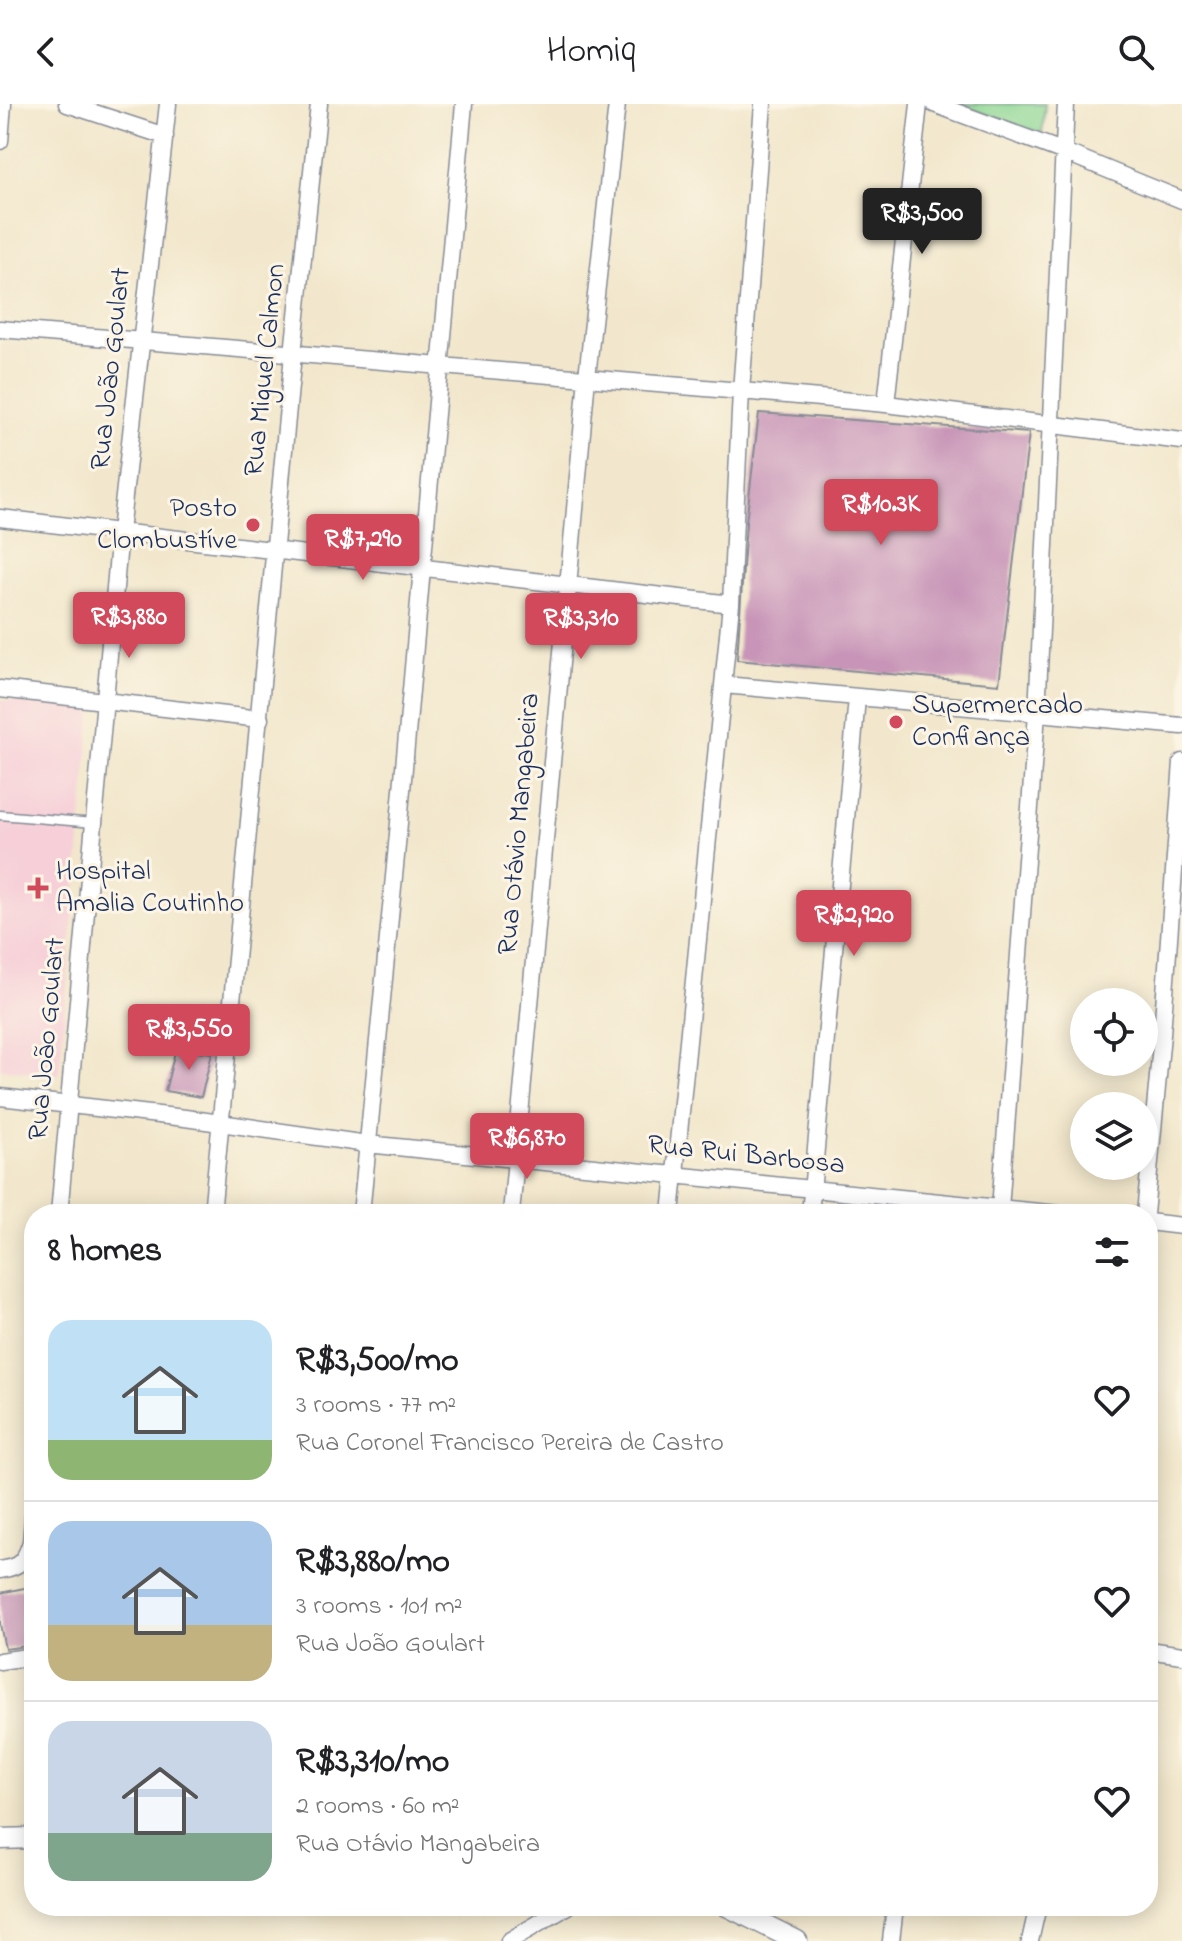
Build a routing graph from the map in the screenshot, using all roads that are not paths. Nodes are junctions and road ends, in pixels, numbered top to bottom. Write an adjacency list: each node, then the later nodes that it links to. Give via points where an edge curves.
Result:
1 (3, 104): 12 (street)
2 (67, 104): 11 (street)
3 (168, 104): 11 (street, Rua João Goulart)
4 (319, 104): 17 (street, Rua Miguel Calmon)
5 (464, 104): 18 (street)
6 (617, 104): 19 (street, Rua Otávio Mangabeira)
7 (763, 104): 20 (street)
8 (919, 104): 21 (street)
9 (934, 104): 13 (street)
10 (1066, 104): 13 (street)
11 (165, 136): 16 (street, Rua João Goulart)
12 (0, 141)
13 (1062, 151): 14 (street); 22 (street)
14 (1182, 200)
15 (0, 329): 16 (street)
16 (142, 340): 17 (street); 25 (street, Rua João Goulart)
17 (293, 354): 18 (street); 26 (street, Rua Miguel Calmon)
18 (440, 365): 19 (street); 27 (street)
19 (587, 377): 20 (street); 28 (street, Rua Otávio Mangabeira)
20 (741, 391): 21 (street); 29 (street)
21 (886, 404): 22 (street)
22 (1051, 425): 23 (street); 34 (street)
23 (1182, 441)
24 (0, 518): 25 (street)
25 (120, 532): 26 (street); 33 (street, Rua João Goulart)
26 (274, 551): 27 (street); 35 (street, Rua Miguel Calmon)
27 (422, 568): 28 (street); 43 (street)
28 (567, 586): 29 (street); 44 (street, Rua Otávio Mangabeira)
29 (731, 604): 30 (street)
30 (724, 685): 32 (street); 45 (street)
31 (0, 689): 33 (street)
32 (857, 698): 34 (street); 46 (street)
33 (105, 700): 35 (street); 39 (street, Rua João Goulart)
34 (1037, 713): 36 (street); 54 (street)
35 (260, 719): 42 (street, Rua Miguel Calmon)
36 (1182, 726)
37 (1182, 762): 55 (street)
38 (0, 815): 39 (lane)
39 (94, 823): 41 (street, Rua João Goulart)
40 (0, 1097): 41 (street, Rua Rui Barbosa)
41 (68, 1105): 42 (street, Rua Rui Barbosa); 47 (street, Rua João Goulart)
42 (221, 1123): 43 (street, Rua Rui Barbosa); 48 (street, Rua Miguel Calmon)
43 (367, 1144): 44 (street, Rua Rui Barbosa); 49 (street)
44 (515, 1160): 45 (street, Rua Rui Barbosa); 50 (street, Rua Otávio Mangabeira)
45 (675, 1174): 46 (street, Rua Rui Barbosa); 51 (street)
46 (812, 1188): 52 (street); 53 (street, Rua Rui Barbosa)
47 (60, 1204)
48 (213, 1204)
49 (362, 1204)
50 (512, 1204)
51 (672, 1204)
52 (811, 1204)
53 (928, 1204)
54 (1000, 1204)
55 (1146, 1204)
56 (1158, 1223): 57 (street)
57 (1182, 1226)
58 (24, 1562): 59 (street)
59 (0, 1570)
60 (1158, 1651): 61 (street)
61 (1182, 1655)
62 (24, 1657): 63 (street)
63 (0, 1661)
64 (24, 1838): 65 (street)
65 (0, 1839)
66 (551, 1916): 70 (street)
67 (748, 1916): 71 (street)
68 (894, 1916): 72 (street)
69 (1036, 1916): 73 (street)
70 (509, 1941)
71 (797, 1941)
72 (891, 1941)
73 (1030, 1941)

